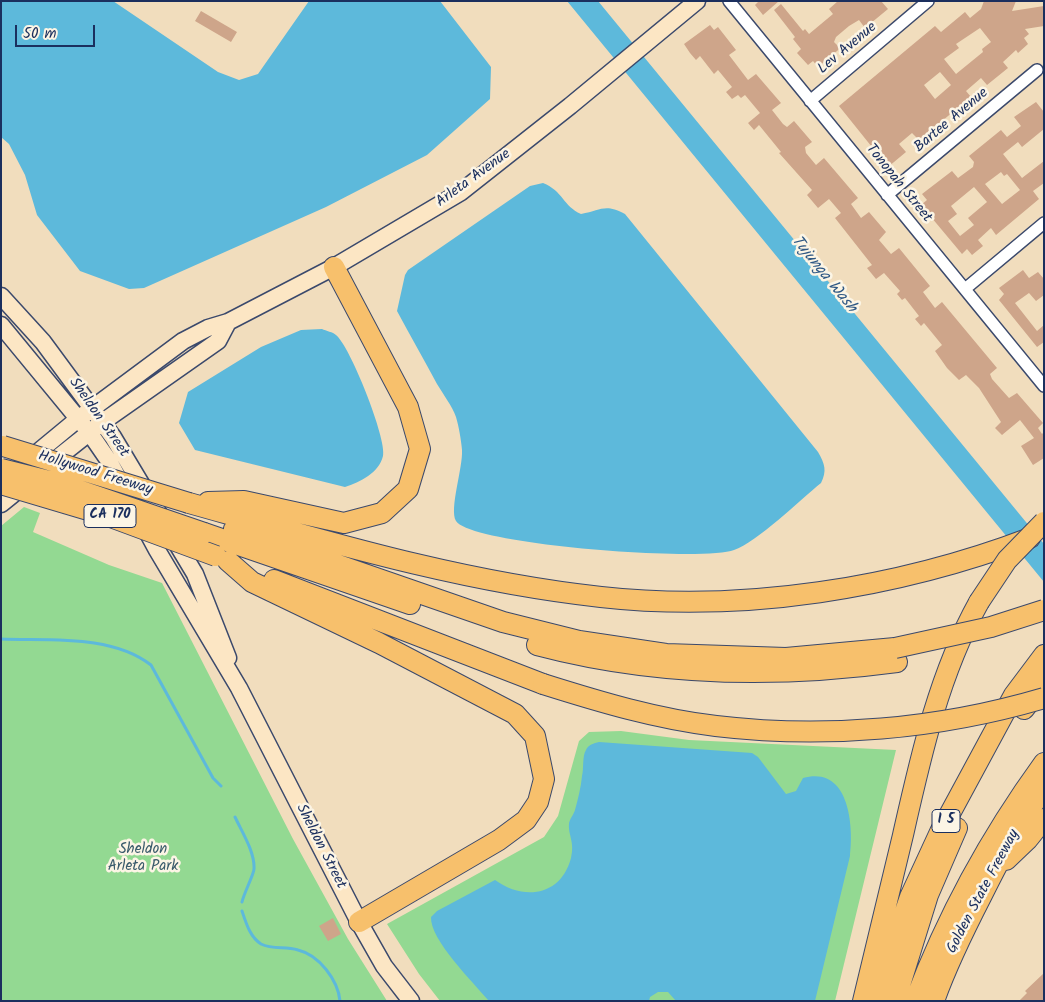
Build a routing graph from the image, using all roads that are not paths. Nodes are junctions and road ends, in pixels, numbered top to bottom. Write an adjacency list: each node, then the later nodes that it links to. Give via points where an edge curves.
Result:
1 (697, 1): 8 (main road, Arleta Avenue, via 461,192)
2 (729, 1): 5 (street, Tonopah Street)
3 (928, 1): 5 (street, Lev Avenue)
4 (1037, 70): 6 (street, Bartee Avenue)
5 (810, 101): 6 (street, Tonopah Street)
6 (887, 195): 9 (street, Tonopah Street)
7 (1044, 224): 9 (street)
8 (334, 267): 11 (main road, Arleta Avenue); 22 (highway, via 408,408 420,450 408,489 382,513 344,523 244,501)
9 (965, 289): 13 (street, Tonopah Street)
10 (1, 296): 14 (main road, Sheldon Street, via 43,342)
11 (228, 322): 14 (main road, Arleta Avenue, via 183,341); 16 (main road, via 218,341)
12 (1, 325): 15 (main road, Sheldon Street)
13 (1043, 384)
14 (93, 408): 15 (main road, Arleta Avenue); 16 (main road, Sheldon Street)
15 (78, 419): 17 (main road, Sheldon Street); 20 (main road, Arleta Avenue)
16 (104, 421): 17 (main road); 30 (main road, Sheldon Street, via 195,574)
17 (89, 432): 21 (main road); 30 (main road, Sheldon Street, via 109,461 157,550)
18 (2, 451): 22 (highway, Hollywood Freeway / CA 170, bridge)
19 (1, 468): 27 (highway, bridge, via 61,484 500,634 576,655 664,668 786,673)
20 (1, 483): 24 (highway, CA 170, bridge, via 99,513)
21 (1, 504)
22 (191, 509): 23 (highway, bridge, via 457,574 530,588 666,601 802,594 877,582 968,560 1005,548); 27 (highway, via 503,622 579,641 666,654 786,658)
23 (1043, 530): 38 (highway, bridge, via 1007,560 979,602 959,640 941,686)
24 (222, 559): 31 (highway, bridge, via 543,684 663,717 717,726 864,730 956,720); 36 (highway, via 252,582 515,714 535,736 544,779 538,802 526,820 499,840)
25 (1044, 610): 27 (highway, bridge)
26 (1044, 624): 27 (highway, via 994,640)
27 (896, 655)
28 (1044, 655): 39 (highway, I 5, via 1014,695 940,832 910,898)
29 (1044, 683): 40 (highway, via 1013,722 951,839 928,895)
30 (239, 688): 36 (main road, Sheldon Street)
31 (1044, 698)
32 (1044, 763): 41 (highway, via 985,853 930,960)
33 (1044, 789): 35 (highway, Golden State Freeway)
34 (1044, 818): 35 (highway, via 1028,839)
35 (995, 869): 42 (highway, Golden State Freeway, via 948,963)
36 (359, 922): 37 (main road, Sheldon Street, via 384,966)
37 (411, 1001)
38 (863, 1001)
39 (878, 1001)
40 (895, 1001)
41 (915, 1001)
42 (934, 1001)

